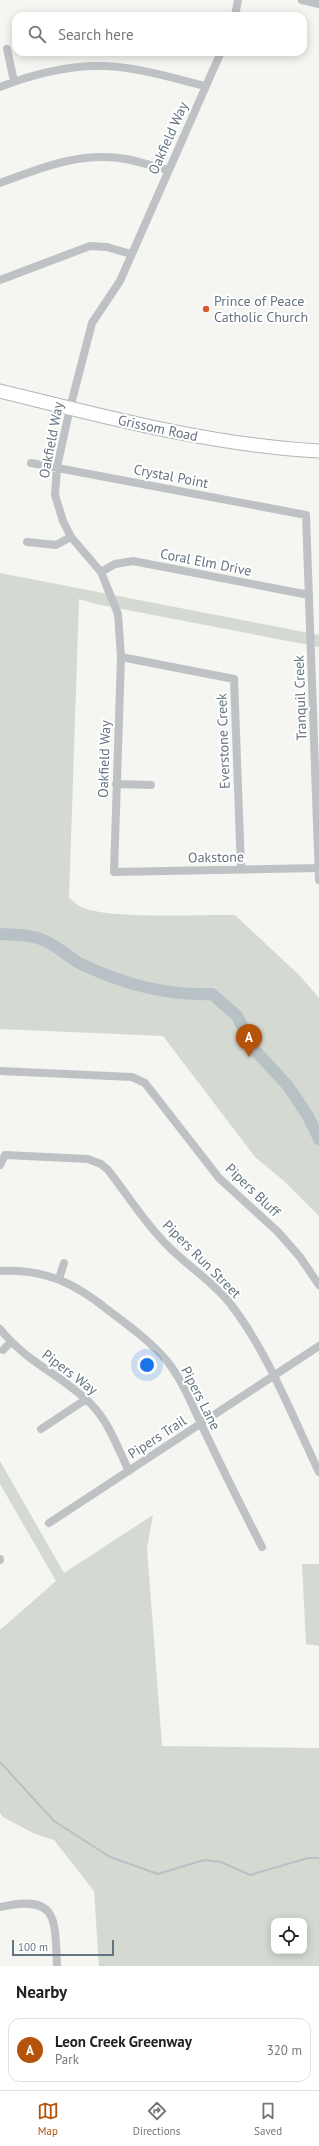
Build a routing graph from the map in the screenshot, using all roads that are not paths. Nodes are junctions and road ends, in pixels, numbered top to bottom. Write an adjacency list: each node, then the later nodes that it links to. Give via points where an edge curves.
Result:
1 (238, 0): 4 (street)
2 (302, 0): 3 (street)
3 (319, 4)
4 (236, 12)
5 (7, 49): 7 (street)
6 (219, 56): 8 (street, Oakfield Way)
7 (14, 81): 8 (street, via 56,70 105,66 132,69); 9 (street)
8 (205, 86): 10 (street, Oakfield Way)
9 (0, 87)
10 (168, 170): 11 (street, via 125,159 96,157 51,164); 12 (street, Oakfield Way)
11 (0, 183)
12 (131, 254): 13 (street, via 107,247 90,246); 15 (street, Oakfield Way, via 120,281 92,324)
13 (0, 280)
14 (0, 391): 15 (main road, Grissom Road)
15 (70, 408): 16 (main road, Grissom Road, via 150,428 224,442); 18 (street, Oakfield Way)
16 (319, 451)
17 (31, 463): 18 (street, Crystal Point)
18 (57, 467): 19 (street, Crystal Point); 20 (street, Oakfield Way, via 57,502 63,522)
19 (306, 515): 23 (street, Tranquil Creek)
20 (72, 537): 21 (street, via 56,545); 22 (street, Oakfield Way)
21 (27, 542)
22 (101, 572): 23 (street, Coral Elm Drive, via 115,564 133,561); 24 (street, Oakfield Way, via 118,614)
23 (309, 595): 27 (street, Tranquil Creek)
24 (121, 657): 25 (street, Oakfield Way); 28 (street, Everstone Creek, via 234,679)
25 (116, 784): 26 (street); 29 (street, Oakfield Way)
26 (151, 785)
27 (319, 868): 28 (street, Oakstone); 30 (street, Tranquil Creek)
28 (241, 869): 29 (street, Oakstone)
29 (114, 872)
30 (319, 880)
31 (0, 1071): 36 (street, Pipers Bluff, via 137,1078 149,1087 220,1178 278,1232 300,1257)
32 (0, 1165): 41 (street, Pipers Run Street, via 5,1155 88,1159 108,1170 164,1242 231,1304)
33 (64, 1263): 35 (street)
34 (0, 1271): 35 (street, Pipers Lane, via 26,1271)
35 (59, 1279): 43 (street, Pipers Lane, via 89,1295 145,1338 168,1363 186,1390)
36 (319, 1285)
37 (0, 1329): 38 (street, Pipers Way)
38 (11, 1342): 40 (street); 42 (street, Pipers Way)
39 (319, 1346): 41 (street, Pipers Trail)
40 (3, 1350)
41 (273, 1376): 43 (street, Pipers Trail); 46 (street, Pipers Run Street)
42 (85, 1400): 44 (street); 45 (street, Pipers Way, via 97,1411)
43 (201, 1424): 45 (street, Pipers Trail); 48 (street, Pipers Lane)
44 (41, 1429)
45 (129, 1470): 47 (street, Pipers Trail)
46 (319, 1472)
47 (49, 1523)
48 (262, 1547)
49 (0, 1907): 50 (street, via 31,1902 49,1913 56,1927)
50 (57, 1966)

